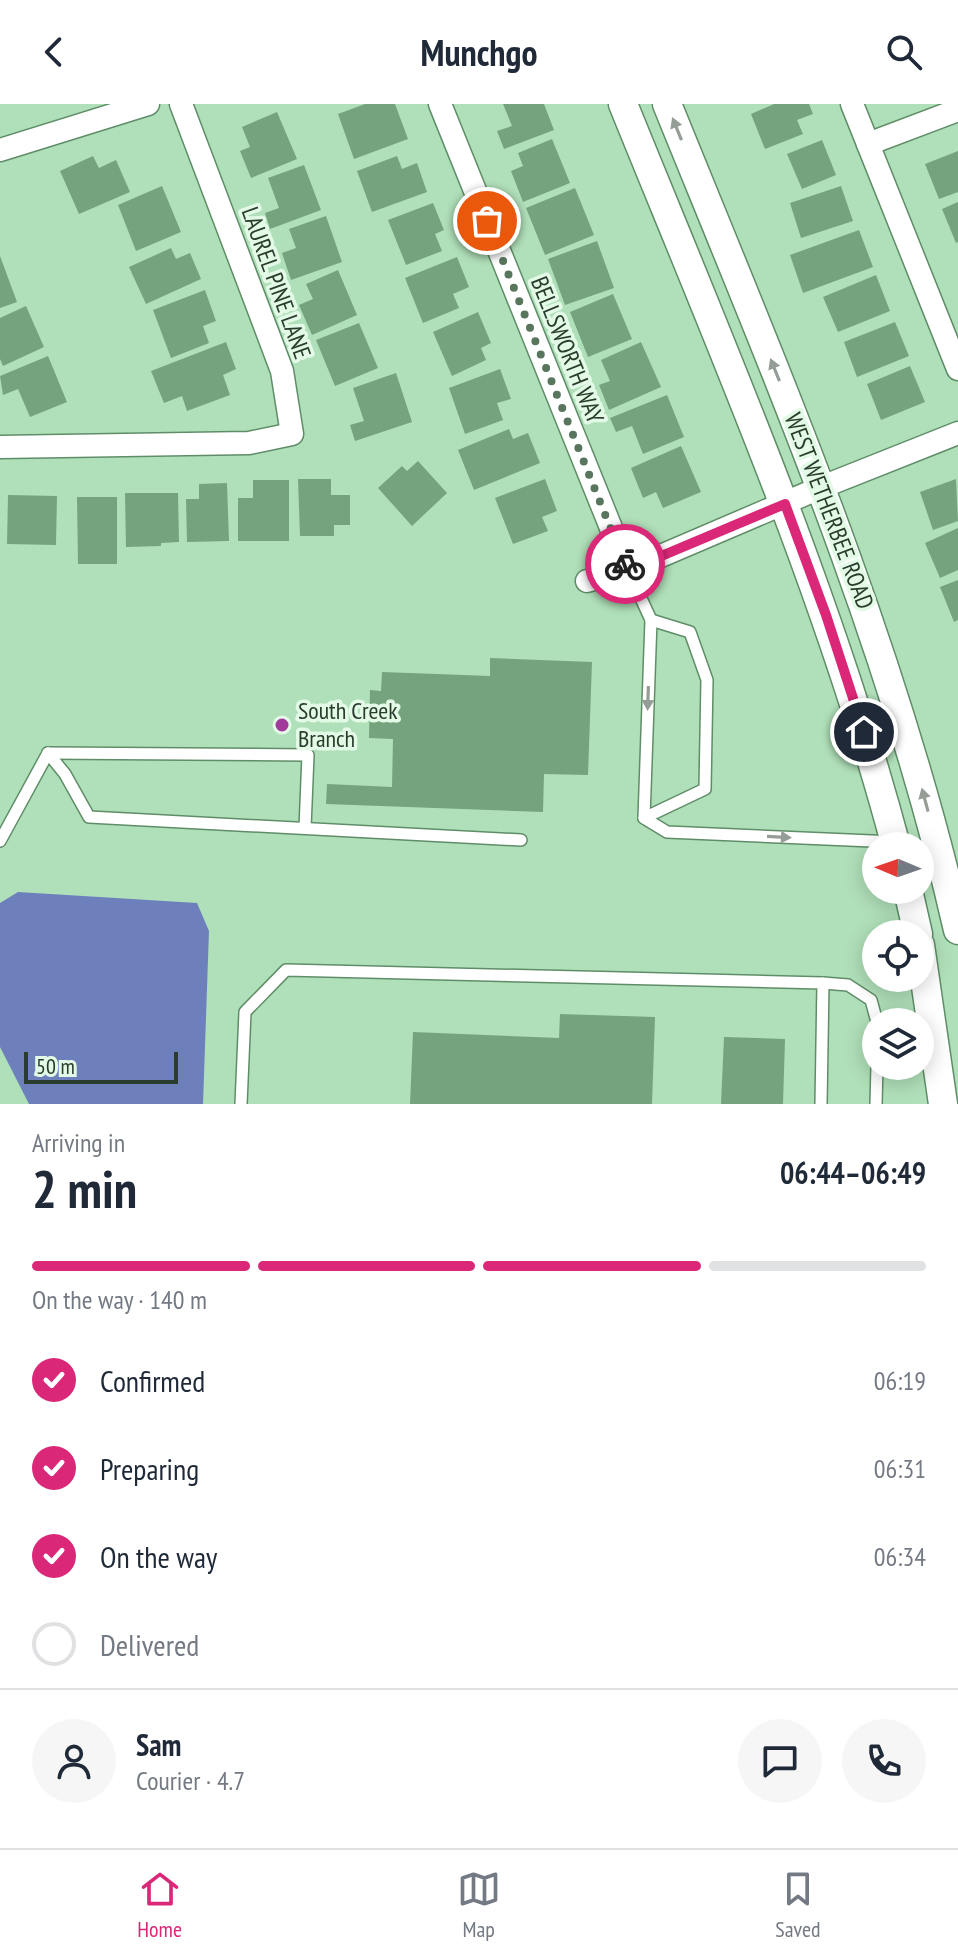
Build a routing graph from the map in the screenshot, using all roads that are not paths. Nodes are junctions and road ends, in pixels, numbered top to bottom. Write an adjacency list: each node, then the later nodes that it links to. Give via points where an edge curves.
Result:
1 (148, 104): 9 (street)
2 (181, 104): 12 (street, LAUREL PINE LANE, via 282,371 292,434 249,443)
3 (440, 104): 15 (street, BELLSWORTH WAY)
4 (623, 104): 14 (street, WEST WETHERBEE ROAD)
5 (667, 104): 13 (street, WEST WETHERBEE ROAD, one-way to 5)
6 (852, 104): 8 (street)
7 (958, 110): 8 (street)
8 (868, 144): 10 (street)
9 (0, 150)
10 (958, 369)
11 (958, 433): 13 (street)
12 (0, 447)
13 (822, 487): 14 (street); 25 (street, WEST WETHERBEE ROAD, one-way to 13, via 893,688)
14 (785, 504): 15 (street); 21 (street, WEST WETHERBEE ROAD, via 849,683)
15 (628, 570): 16 (street); 17 (lane)
16 (587, 581)
17 (651, 620): 19 (lane, one-way to 19); 19 (lane, via 690,632 707,680 705,789)
18 (48, 753): 20 (lane, via 89,817); 20 (lane, via 308,755); 23 (lane)
19 (644, 818): 24 (lane, one-way to 24, via 667,832)
20 (305, 828): 22 (lane)
21 (892, 832)
22 (521, 840)
23 (0, 841)
24 (862, 842)
25 (958, 930)
26 (823, 983): 28 (lane, via 848,985 871,1000); 30 (lane, via 286,970 245,1012); 31 (lane)
27 (927, 992): 33 (street)
28 (873, 1008)
29 (877, 1080): 32 (lane)
30 (241, 1104)
31 (821, 1104)
32 (876, 1104)
33 (943, 1104)

